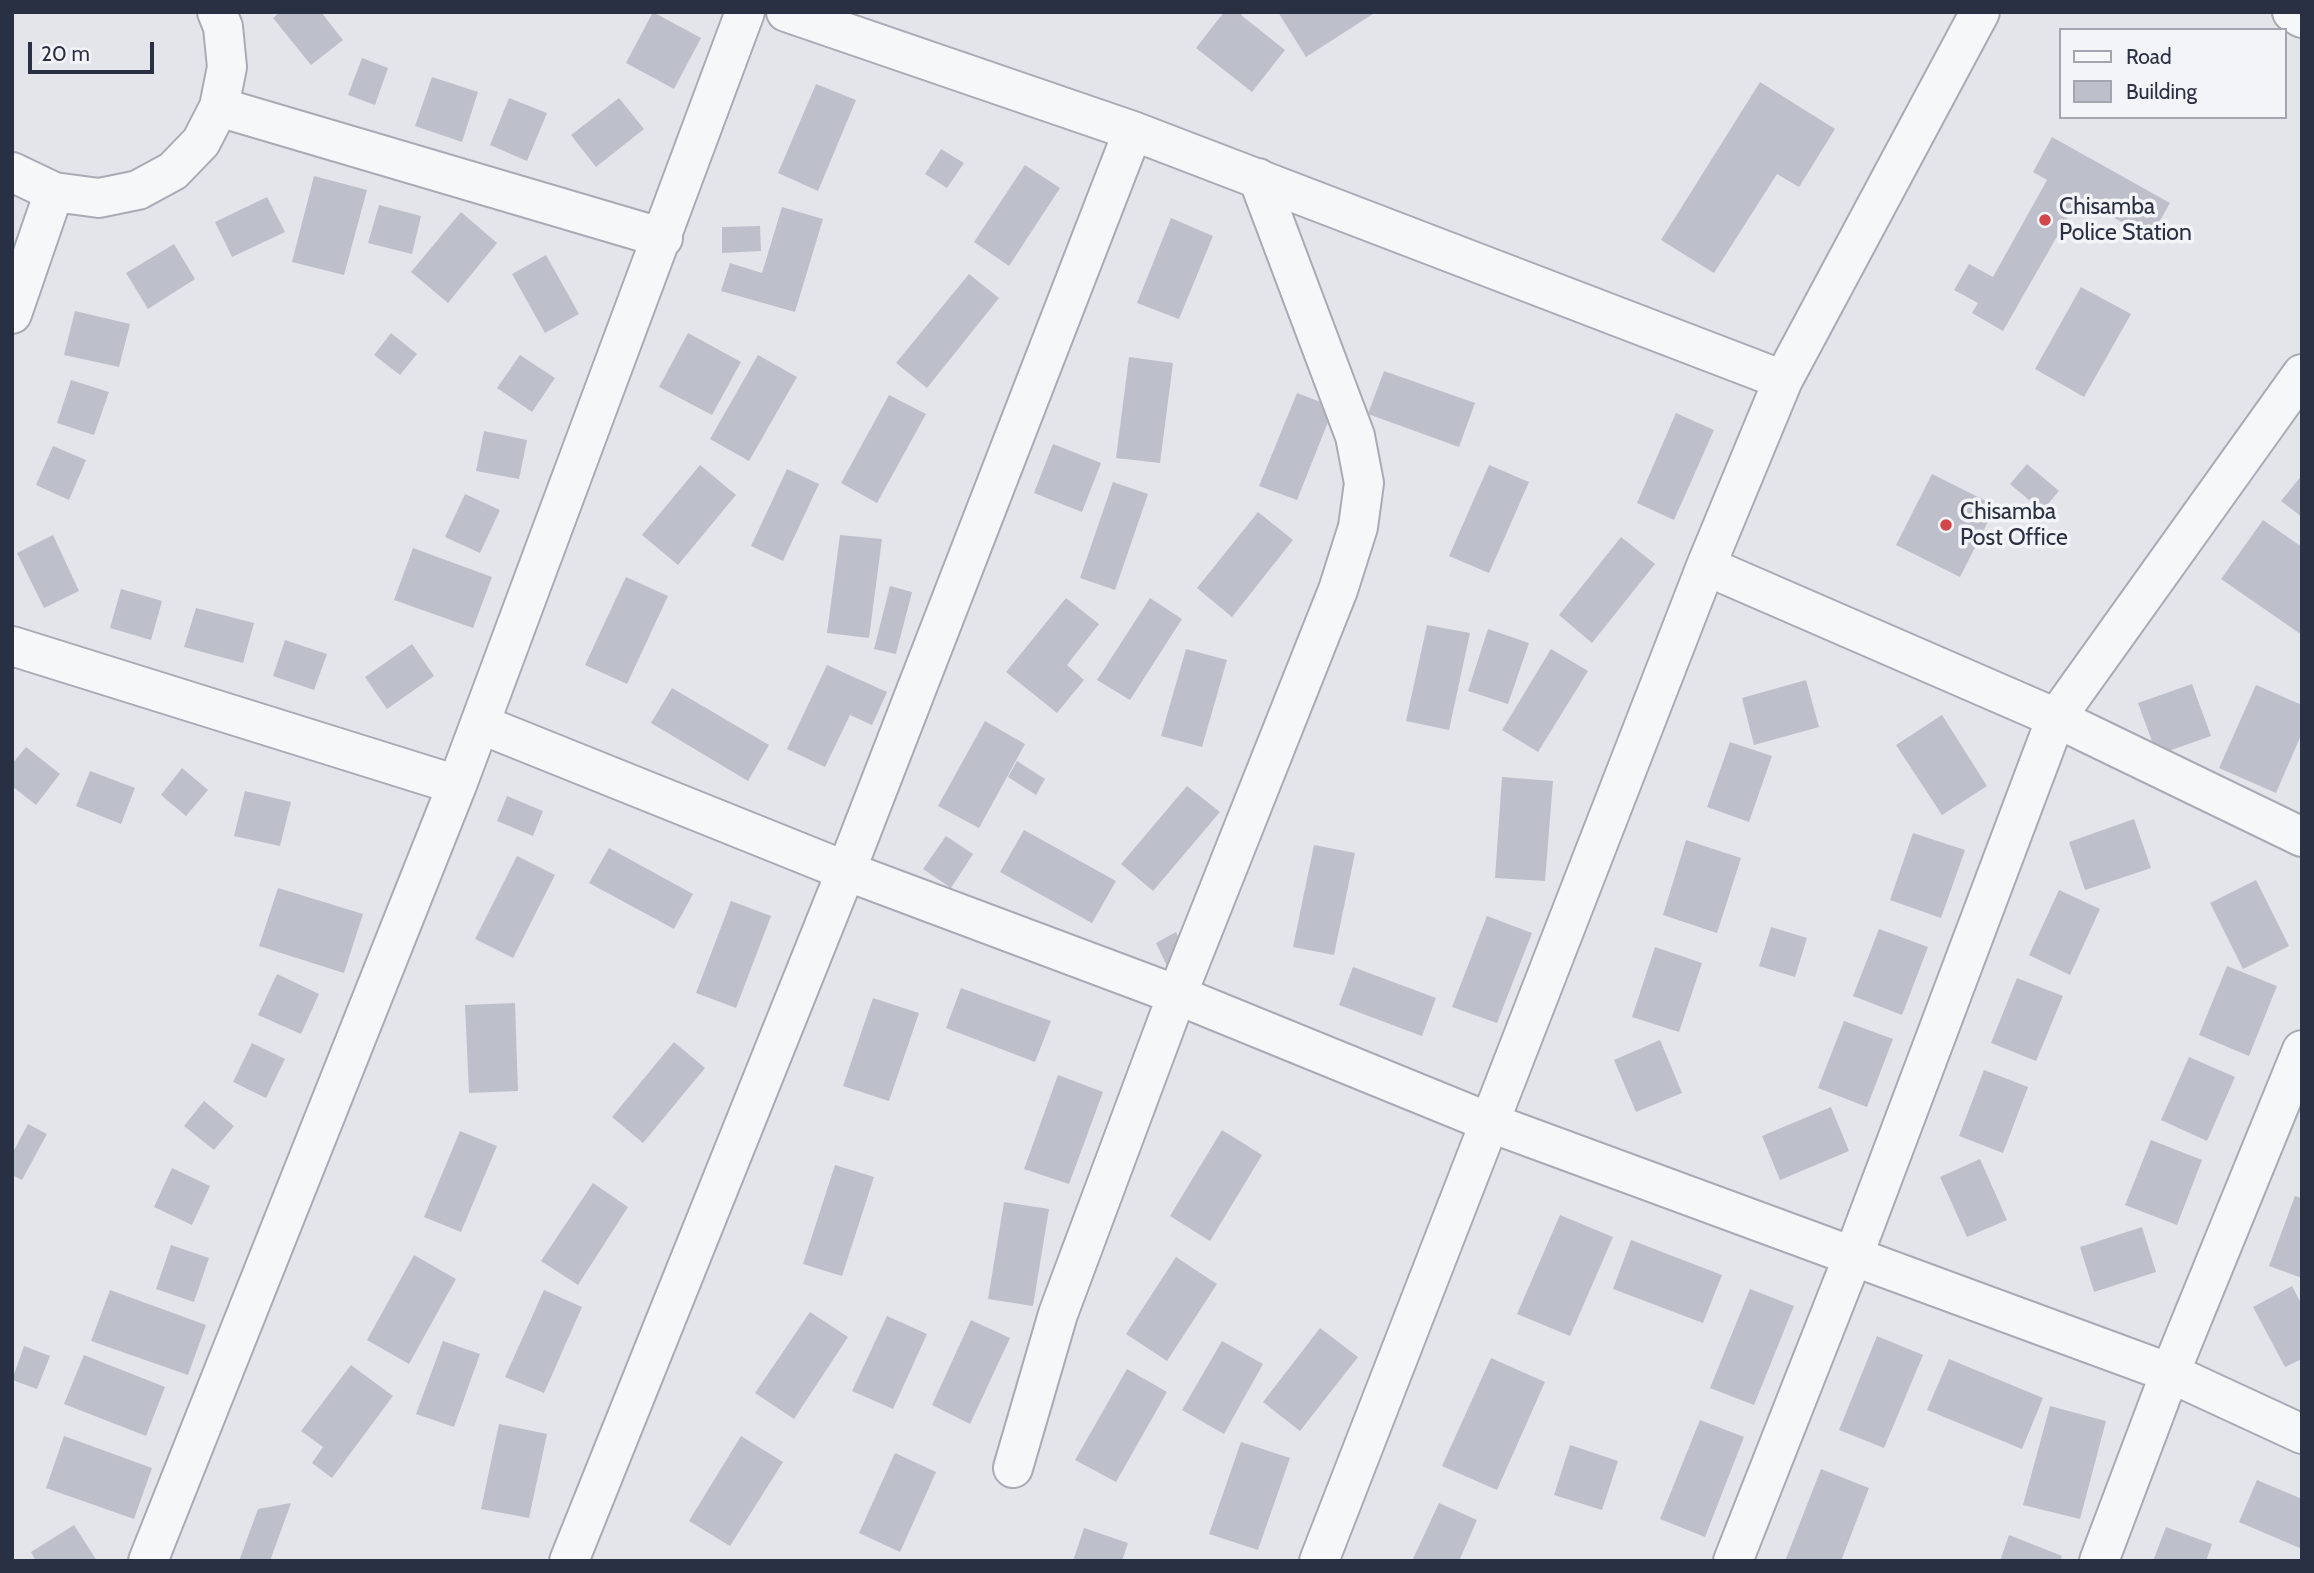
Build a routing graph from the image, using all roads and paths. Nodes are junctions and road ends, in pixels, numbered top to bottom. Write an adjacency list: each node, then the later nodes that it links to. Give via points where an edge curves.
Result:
1 (217, 12): 7 (street, via 227,67)
2 (745, 12): 12 (street)
3 (786, 12): 8 (street)
4 (1980, 12): 15 (street)
5 (2292, 12): 6 (street)
6 (2302, 18)
7 (219, 107): 11 (street, via 201,142 173,171 138,190 99,198); 12 (street)
8 (1133, 131): 10 (street); 22 (street)
9 (12, 172): 11 (street)
10 (1258, 178): 15 (street); 23 (street, via 1355,436 1364,483 1358,527 1338,590)
11 (54, 192): 13 (street)
12 (663, 238): 19 (street)
13 (12, 314)
14 (2302, 374): 18 (street)
15 (1783, 380): 16 (street)
16 (1706, 566): 18 (street); 25 (street)
17 (12, 646): 20 (street)
18 (2056, 718): 21 (street); 26 (street)
19 (480, 724): 20 (street); 22 (street)
20 (457, 785): 30 (street)
21 (2302, 837)
22 (846, 871): 23 (street); 31 (street)
23 (1177, 995): 25 (street); 29 (street, via 1058,1314)
24 (2302, 1050): 27 (street)
25 (1492, 1123): 26 (street); 32 (street)
26 (1854, 1254): 27 (street); 33 (street)
27 (2170, 1373): 28 (street); 34 (street)
28 (2302, 1434)
29 (1013, 1468)
30 (148, 1561)
31 (569, 1561)
32 (1319, 1561)
33 (1733, 1561)
34 (2099, 1561)

